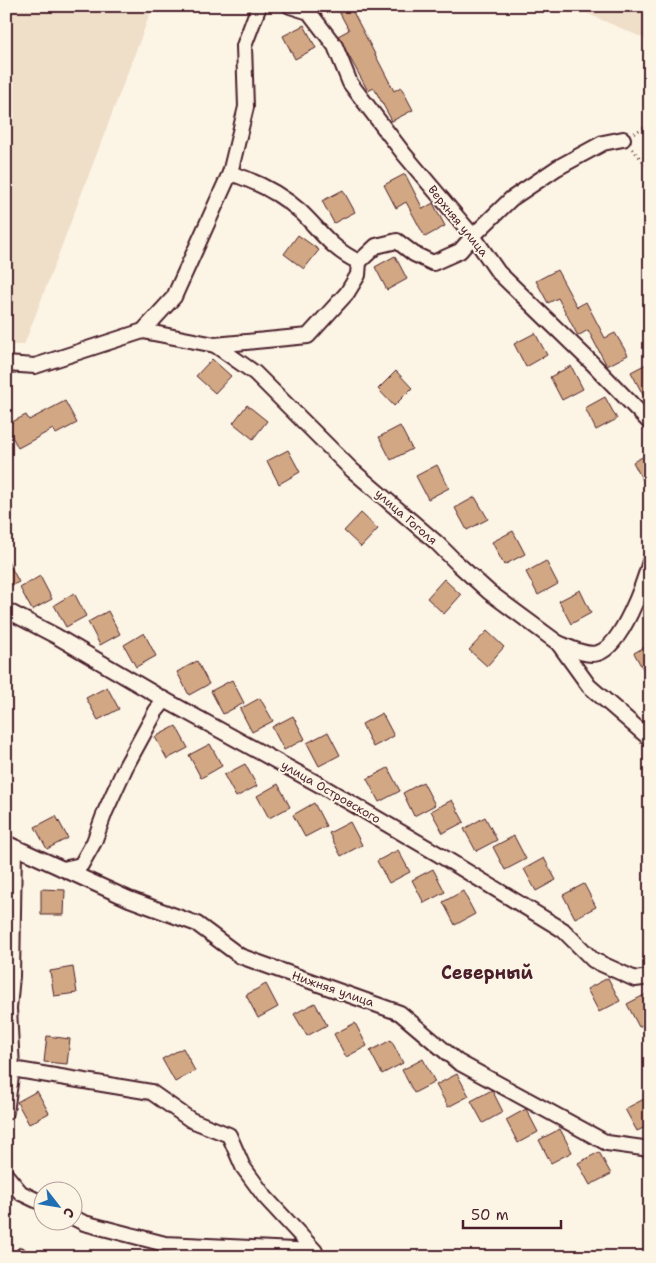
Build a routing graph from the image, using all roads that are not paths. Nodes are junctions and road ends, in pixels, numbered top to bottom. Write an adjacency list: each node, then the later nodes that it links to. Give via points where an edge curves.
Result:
1 (259, 6): 4 (street, via 244,46 246,107)
2 (290, 6): 5 (street, Верхняя улица, via 309,12 335,46 350,83)
3 (623, 139): 5 (street, via 603,143 557,168 511,198)
4 (230, 172): 6 (street, via 279,195 300,211 329,243); 7 (street, via 174,297)
5 (473, 236): 6 (street, via 460,251 432,263 396,241 376,246); 10 (street, Верхняя улица, via 498,272)
6 (359, 262): 8 (street, via 358,275 348,293 308,336)
7 (143, 331): 8 (street, улица Гоголя); 9 (street, via 35,366)
8 (215, 345): 13 (street, улица Гоголя, via 255,373 352,470 489,592)
9 (6, 364)
10 (650, 423)
11 (650, 561): 13 (street, via 627,622 613,643 598,654 583,653)
12 (6, 610): 14 (street, улица Островского)
13 (558, 643): 15 (street, улица Гоголя, via 589,686)
14 (165, 700): 17 (street, via 126,766 81,865); 19 (street, улица Островского, via 438,854 563,930 594,960 635,979)
15 (650, 739)
16 (10, 845): 17 (street, Нижняя улица); 18 (street)
17 (63, 869): 22 (street, Нижняя улица, via 129,899 197,924 240,956 400,1013 458,1062 474,1071 607,1143)
18 (10, 911): 20 (street)
19 (650, 977)
20 (12, 1069): 21 (street); 26 (street, via 151,1092 191,1120 229,1135 243,1167 265,1197)
21 (6, 1112)
22 (650, 1149)
23 (6, 1175): 24 (street, via 21,1193)
24 (32, 1198)
25 (82, 1222): 26 (street, via 165,1244)
26 (320, 1254)

